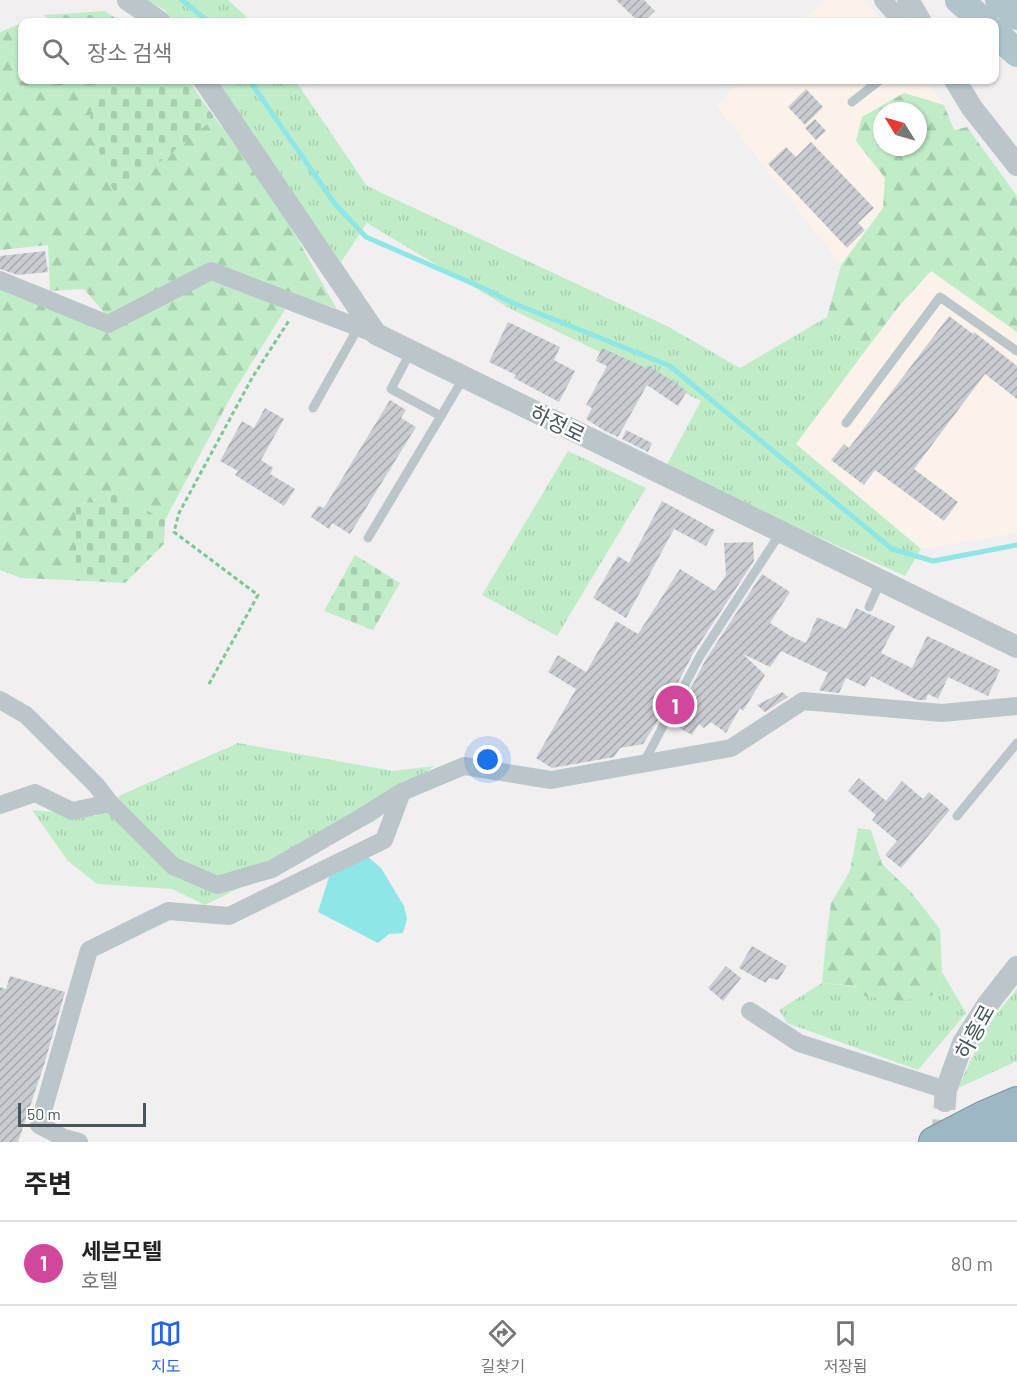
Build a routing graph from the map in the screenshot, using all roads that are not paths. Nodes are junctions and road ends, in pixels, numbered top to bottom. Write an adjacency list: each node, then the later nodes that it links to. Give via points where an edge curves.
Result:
1 (128, 0): 7 (street)
2 (883, 0): 8 (street)
3 (908, 0): 9 (street)
4 (959, 0): 10 (main road)
5 (999, 0): 6 (main road)
6 (1017, 16)
7 (154, 18)
8 (899, 18)
9 (919, 18)
10 (979, 18)
11 (999, 37): 12 (main road)
12 (1017, 53)
13 (207, 84): 21 (street, 하정로)
14 (875, 84): 17 (lane)
15 (952, 84): 18 (street)
16 (957, 84): 18 (street)
17 (852, 102)
18 (972, 108): 19 (street)
19 (1017, 165)
20 (0, 280): 21 (street, via 108,324 211,271)
21 (367, 331): 22 (street, 하정로); 25 (lane)
22 (411, 351): 24 (street, 하정로); 26 (lane, via 391,389)
23 (1017, 351): 27 (lane, via 940,297)
24 (464, 377): 26 (lane); 28 (street, 하정로)
25 (313, 408)
26 (441, 416): 29 (lane)
27 (846, 423)
28 (781, 532): 30 (street, 하정로); 36 (lane, via 700,656)
29 (368, 538)
30 (881, 580): 31 (lane); 32 (street, 하정로)
31 (869, 607)
32 (1017, 647)
33 (0, 700): 38 (street, via 26,715)
34 (1017, 706): 36 (street, via 942,713 803,701 731,748)
35 (1017, 743): 40 (lane)
36 (644, 764): 37 (street, via 551,780 464,766)
37 (402, 792): 38 (street, via 272,869 217,885 173,866); 48 (street, via 384,840 229,916 168,911 89,950 39,1125)
38 (110, 803): 39 (street, via 72,811 35,793)
39 (0, 804)
40 (957, 816)
41 (1017, 967): 44 (street, 하흥로, via 963,1043)
42 (750, 1011): 44 (street, via 799,1043)
43 (1017, 1093): 47 (highway)
44 (946, 1095)
45 (1017, 1102): 47 (highway)
46 (1017, 1125): 47 (highway)
47 (981, 1129): 49 (highway)
48 (79, 1142)
49 (934, 1142)

